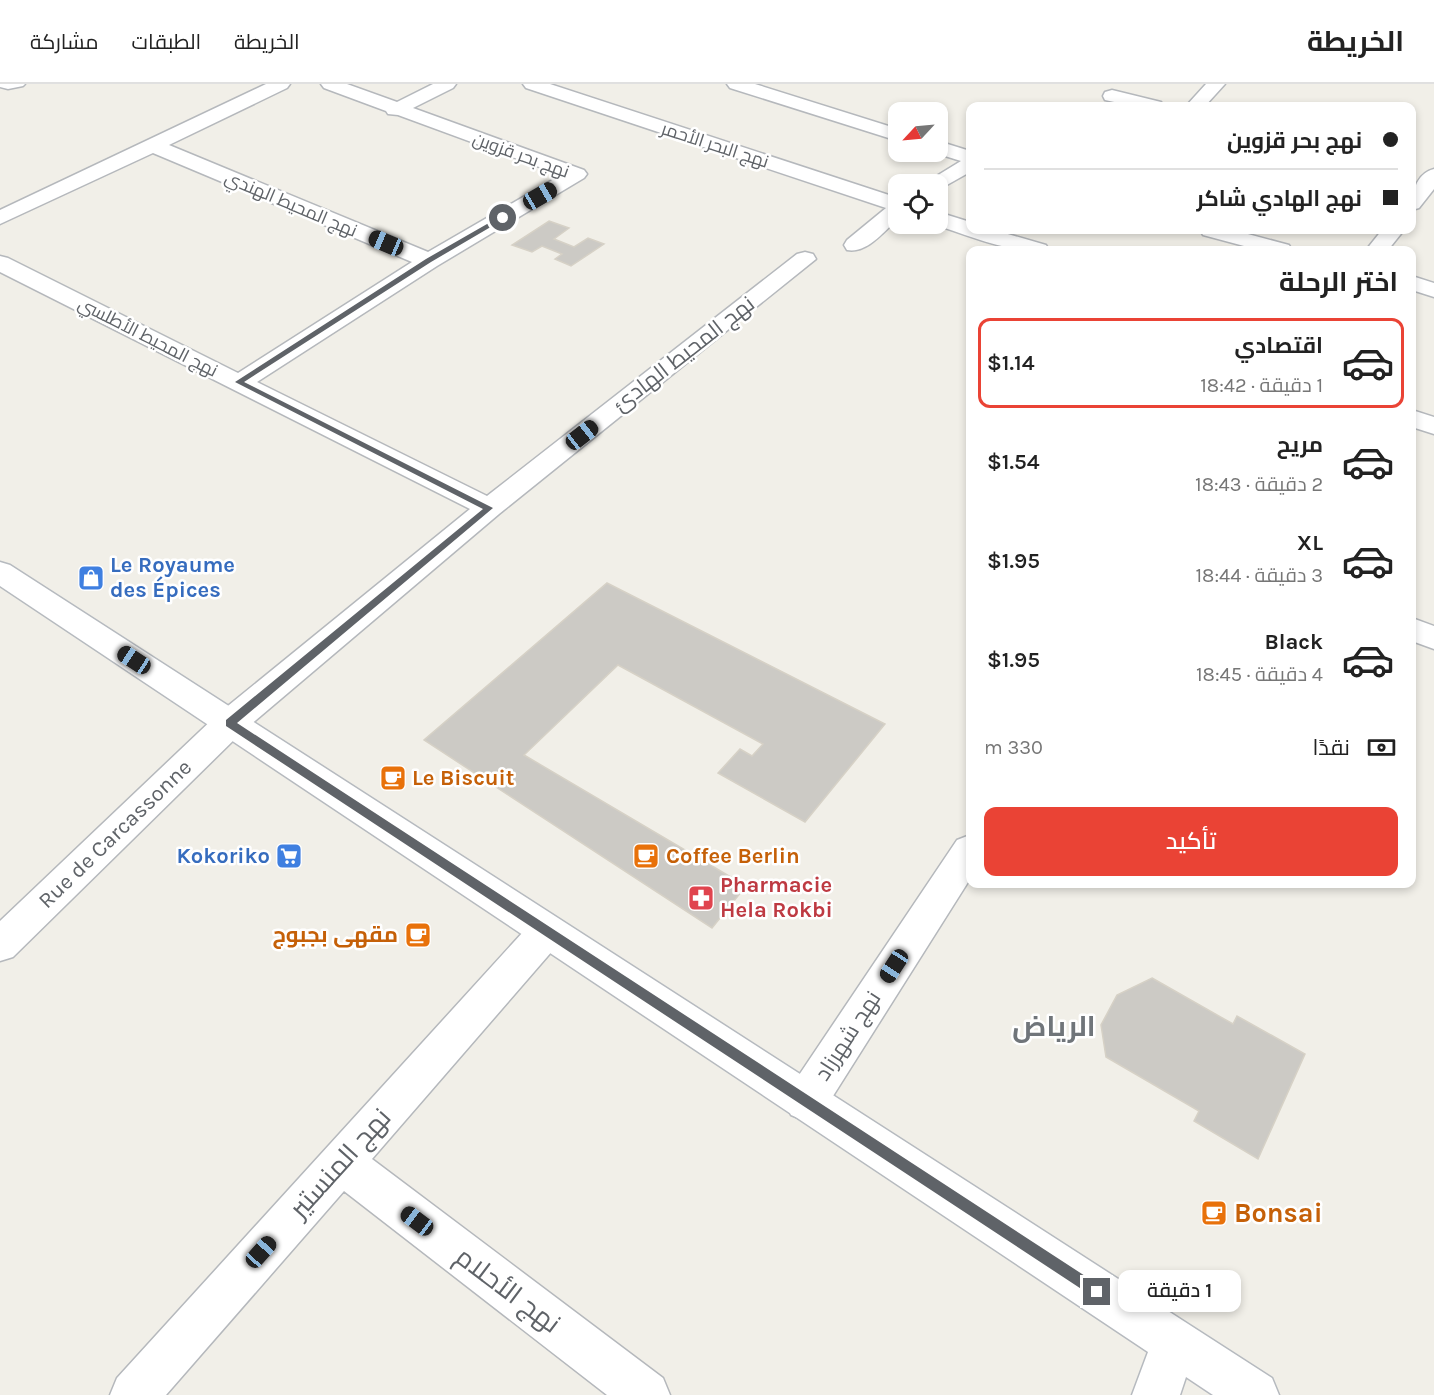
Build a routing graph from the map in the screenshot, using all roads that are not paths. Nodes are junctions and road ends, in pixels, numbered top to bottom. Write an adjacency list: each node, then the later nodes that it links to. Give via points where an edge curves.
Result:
1 (0, 84): 2 (lane)
2 (20, 84)
3 (281, 84): 14 (street)
4 (330, 84): 12 (street, نهج بحر قزوين)
5 (447, 84): 12 (street)
6 (532, 84): 21 (street, نهج البحر الأحمر)
7 (736, 84): 13 (street)
8 (1216, 84): 11 (street)
9 (1118, 90): 10 (street)
10 (1145, 102)
11 (1199, 102)
12 (395, 110): 34 (street, نهج بحر قزوين, via 577,174)
13 (888, 132)
14 (154, 146): 23 (street); 34 (street, نهج المحيط الهندي)
15 (948, 150): 16 (street)
16 (966, 157)
17 (966, 166): 19 (street)
18 (1425, 176): 20 (street)
19 (948, 177)
20 (1416, 195)
21 (888, 204)
22 (888, 216): 29 (street)
23 (0, 218)
24 (948, 221): 25 (street)
25 (966, 227)
26 (988, 234): 30 (street)
27 (1225, 234): 31 (street)
28 (1390, 234): 32 (street)
29 (855, 244)
30 (1025, 246)
31 (1267, 246)
32 (1380, 246)
33 (805, 259): 41 (street, نهج المحيط الهادئ)
34 (429, 261): 38 (street, نهج بحر قزوين)
35 (0, 263): 38 (street, نهج المحيط الأطلسي)
36 (1416, 284): 37 (street)
37 (1434, 290)
38 (239, 382): 41 (street, نهج المحيط الأطلسي)
39 (1416, 419): 40 (street)
40 (1434, 426)
41 (489, 508): 45 (street, نهج المحيط الهادئ)
42 (0, 572): 45 (street)
43 (1416, 631): 44 (street)
44 (1434, 638)
45 (230, 723): 47 (street); 48 (street, Rue de Carcassonne)
46 (966, 856): 49 (street, نهج شهرزاد)
47 (547, 931): 49 (street); 50 (street, نهج المنستير)
48 (0, 945)
49 (806, 1101): 51 (street)
50 (341, 1162): 52 (street, نهج المنستير); 53 (street, نهج الأحلام)
51 (1175, 1342): 54 (street); 55 (street)
52 (134, 1395)
53 (646, 1395)
54 (1156, 1395)
55 (1255, 1395)

